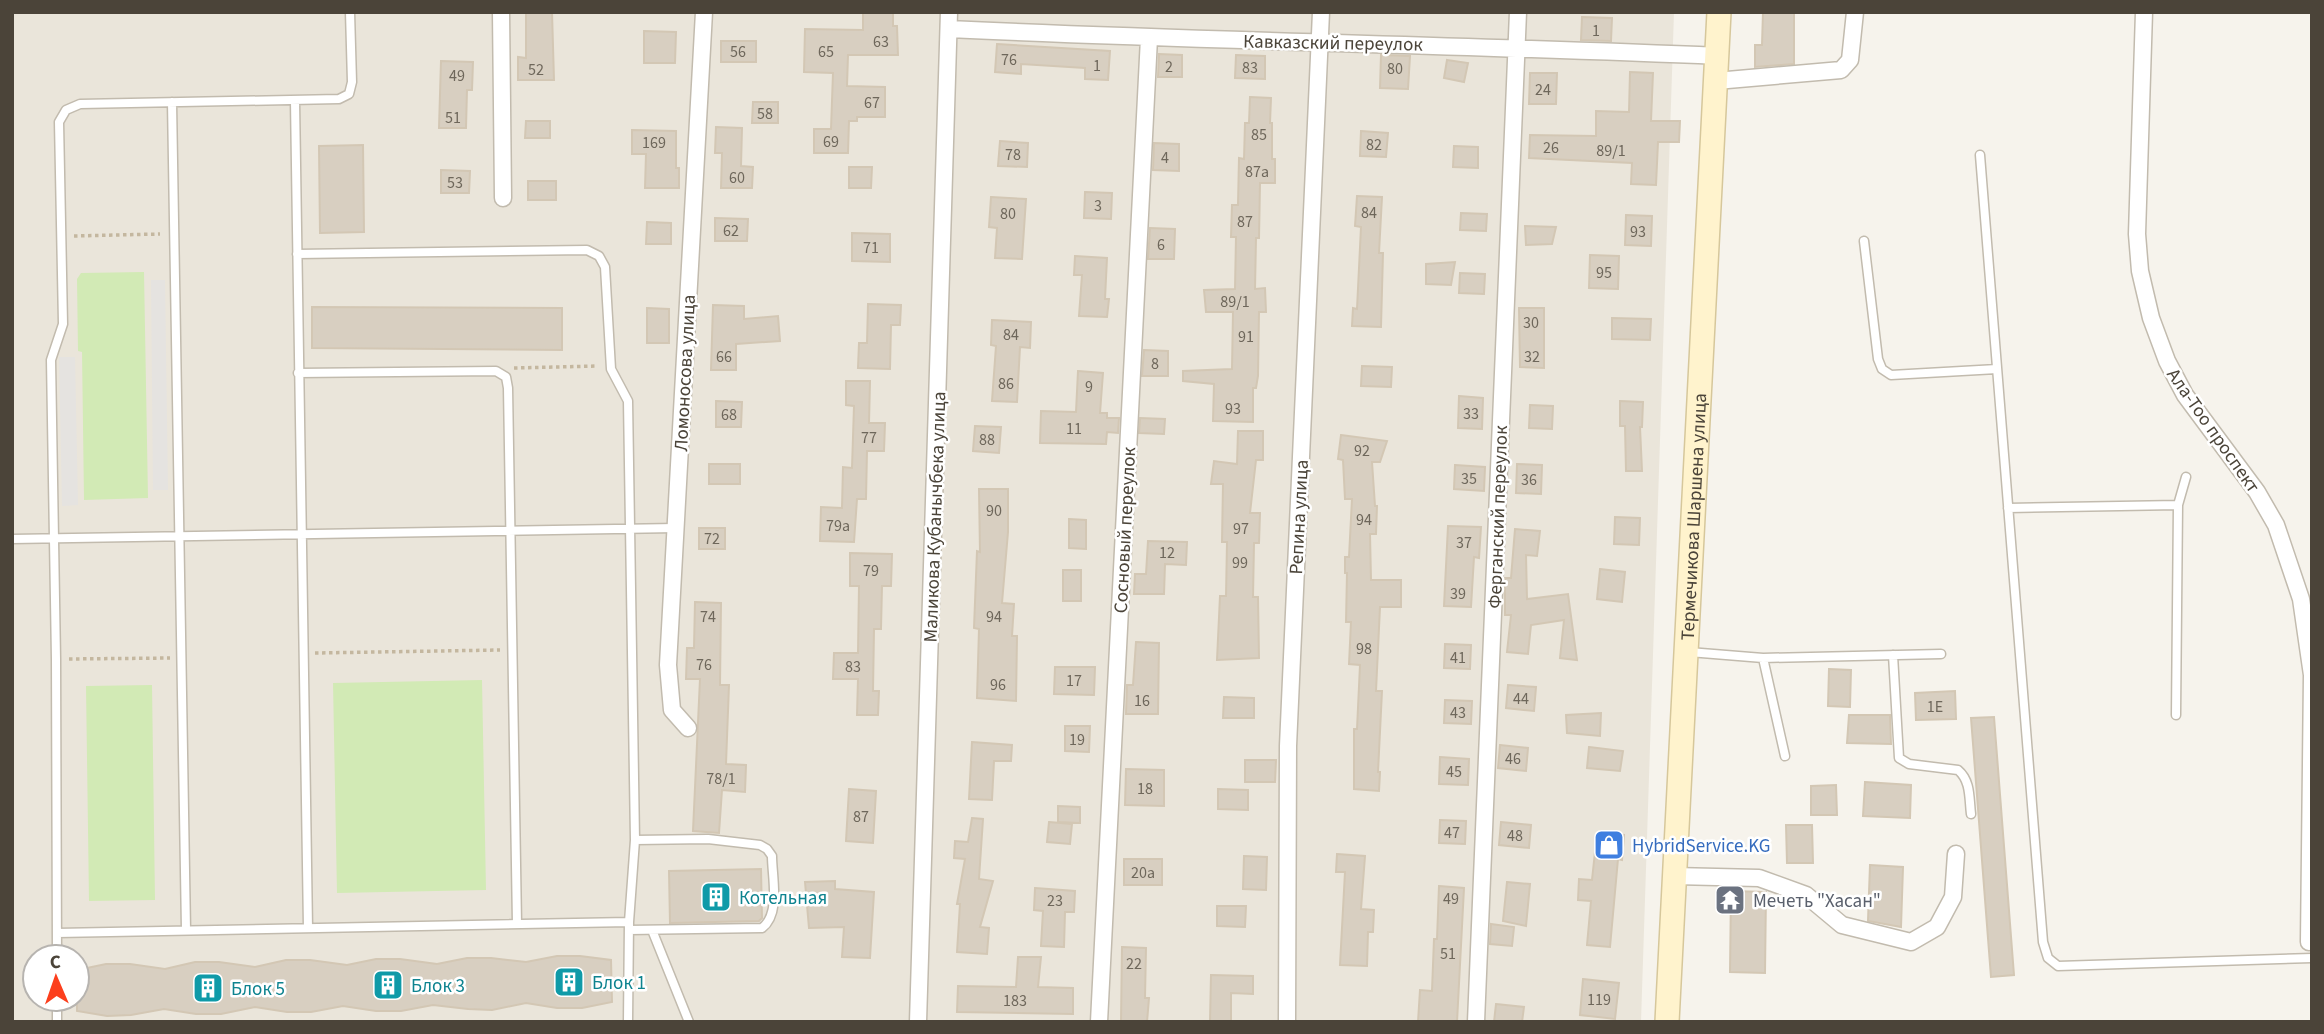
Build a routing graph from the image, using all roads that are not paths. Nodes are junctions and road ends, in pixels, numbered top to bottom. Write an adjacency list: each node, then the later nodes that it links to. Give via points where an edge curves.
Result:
1 (350, 12): 15 (lane, via 349,93 339,99)
2 (501, 12): 18 (street)
3 (704, 12): 27 (street, Ломоносова улица)
4 (1321, 12): 11 (street, Репина улица)
5 (1518, 12): 12 (street, Ферганский переулок)
6 (1719, 12): 13 (street, Термечикова Шаршена улица)
7 (1855, 12): 14 (street, via 1850,60 1841,70)
8 (2144, 12): 37 (street, Ала-Тоо проспект, via 2137,234 2151,318 2166,361 2185,395 2276,525 2301,599)
9 (949, 20): 10 (street, Кавказский переулок); 55 (street, Маликова Кубанычбека улица)
10 (1149, 38): 11 (street, Кавказский переулок); 56 (street, Сосновый переулок)
11 (1320, 42): 12 (street, Кавказский переулок); 57 (street, Репина улица, via 1288,746)
12 (1517, 47): 13 (street, Кавказский переулок); 58 (street, Ферганский переулок)
13 (1718, 55): 14 (street, Термечикова Шаршена улица)
14 (1716, 80): 33 (street, Термечикова Шаршена улица)
15 (295, 101): 16 (lane); 20 (lane)
16 (172, 102): 30 (lane); 31 (lane, via 80,104 66,110 59,122 62,324 51,360)
17 (1980, 155): 21 (lane)
18 (503, 198)
19 (1864, 241): 21 (lane, via 1882,369 1891,375)
20 (297, 254): 22 (lane); 26 (lane, via 587,250 599,256 605,267 611,365 628,401)
21 (1997, 369): 25 (lane)
22 (298, 373): 28 (lane, via 496,371 506,377); 29 (lane)
23 (2186, 477): 24 (lane)
24 (2178, 505): 25 (lane); 38 (lane)
25 (2008, 508): 52 (lane, via 2043,942 2048,958 2059,966)
26 (630, 528): 27 (lane); 28 (lane); 42 (lane)
27 (676, 528): 39 (street, Ломоносова улица, via 668,665 672,710)
28 (511, 530): 29 (lane); 45 (lane)
29 (300, 534): 30 (lane); 47 (lane)
30 (180, 536): 31 (lane); 48 (lane)
31 (54, 538): 32 (lane); 50 (lane)
32 (12, 539)
33 (1686, 652): 36 (lane); 44 (street, Термечикова Шаршена улица)
34 (1941, 654): 35 (lane)
35 (1893, 655): 36 (lane); 41 (lane, via 1899,758 1909,764 1958,770 1968,784)
36 (1763, 658): 40 (lane)
37 (2312, 675): 52 (street, Ала-Тоо проспект)
38 (2176, 715)
39 (688, 728)
40 (1785, 756)
41 (1971, 814)
42 (635, 841): 46 (lane); 49 (lane, via 721,840 760,845 772,856 773,912 762,928)
43 (1956, 854): 44 (street, via 1953,897 1937,927 1911,942 1842,925 1806,895 1759,878)
44 (1674, 876): 59 (street, Термечикова Шаршена улица)
45 (517, 923): 46 (lane); 47 (lane)
46 (629, 926): 49 (lane); 53 (lane)
47 (307, 928): 48 (lane)
48 (186, 930): 50 (lane)
49 (652, 930): 54 (lane)
50 (57, 933): 51 (lane)
51 (57, 943)
52 (2310, 950)
53 (628, 1022)
54 (688, 1022)
55 (918, 1022)
56 (1099, 1022)
57 (1287, 1022)
58 (1476, 1022)
59 (1667, 1022)

